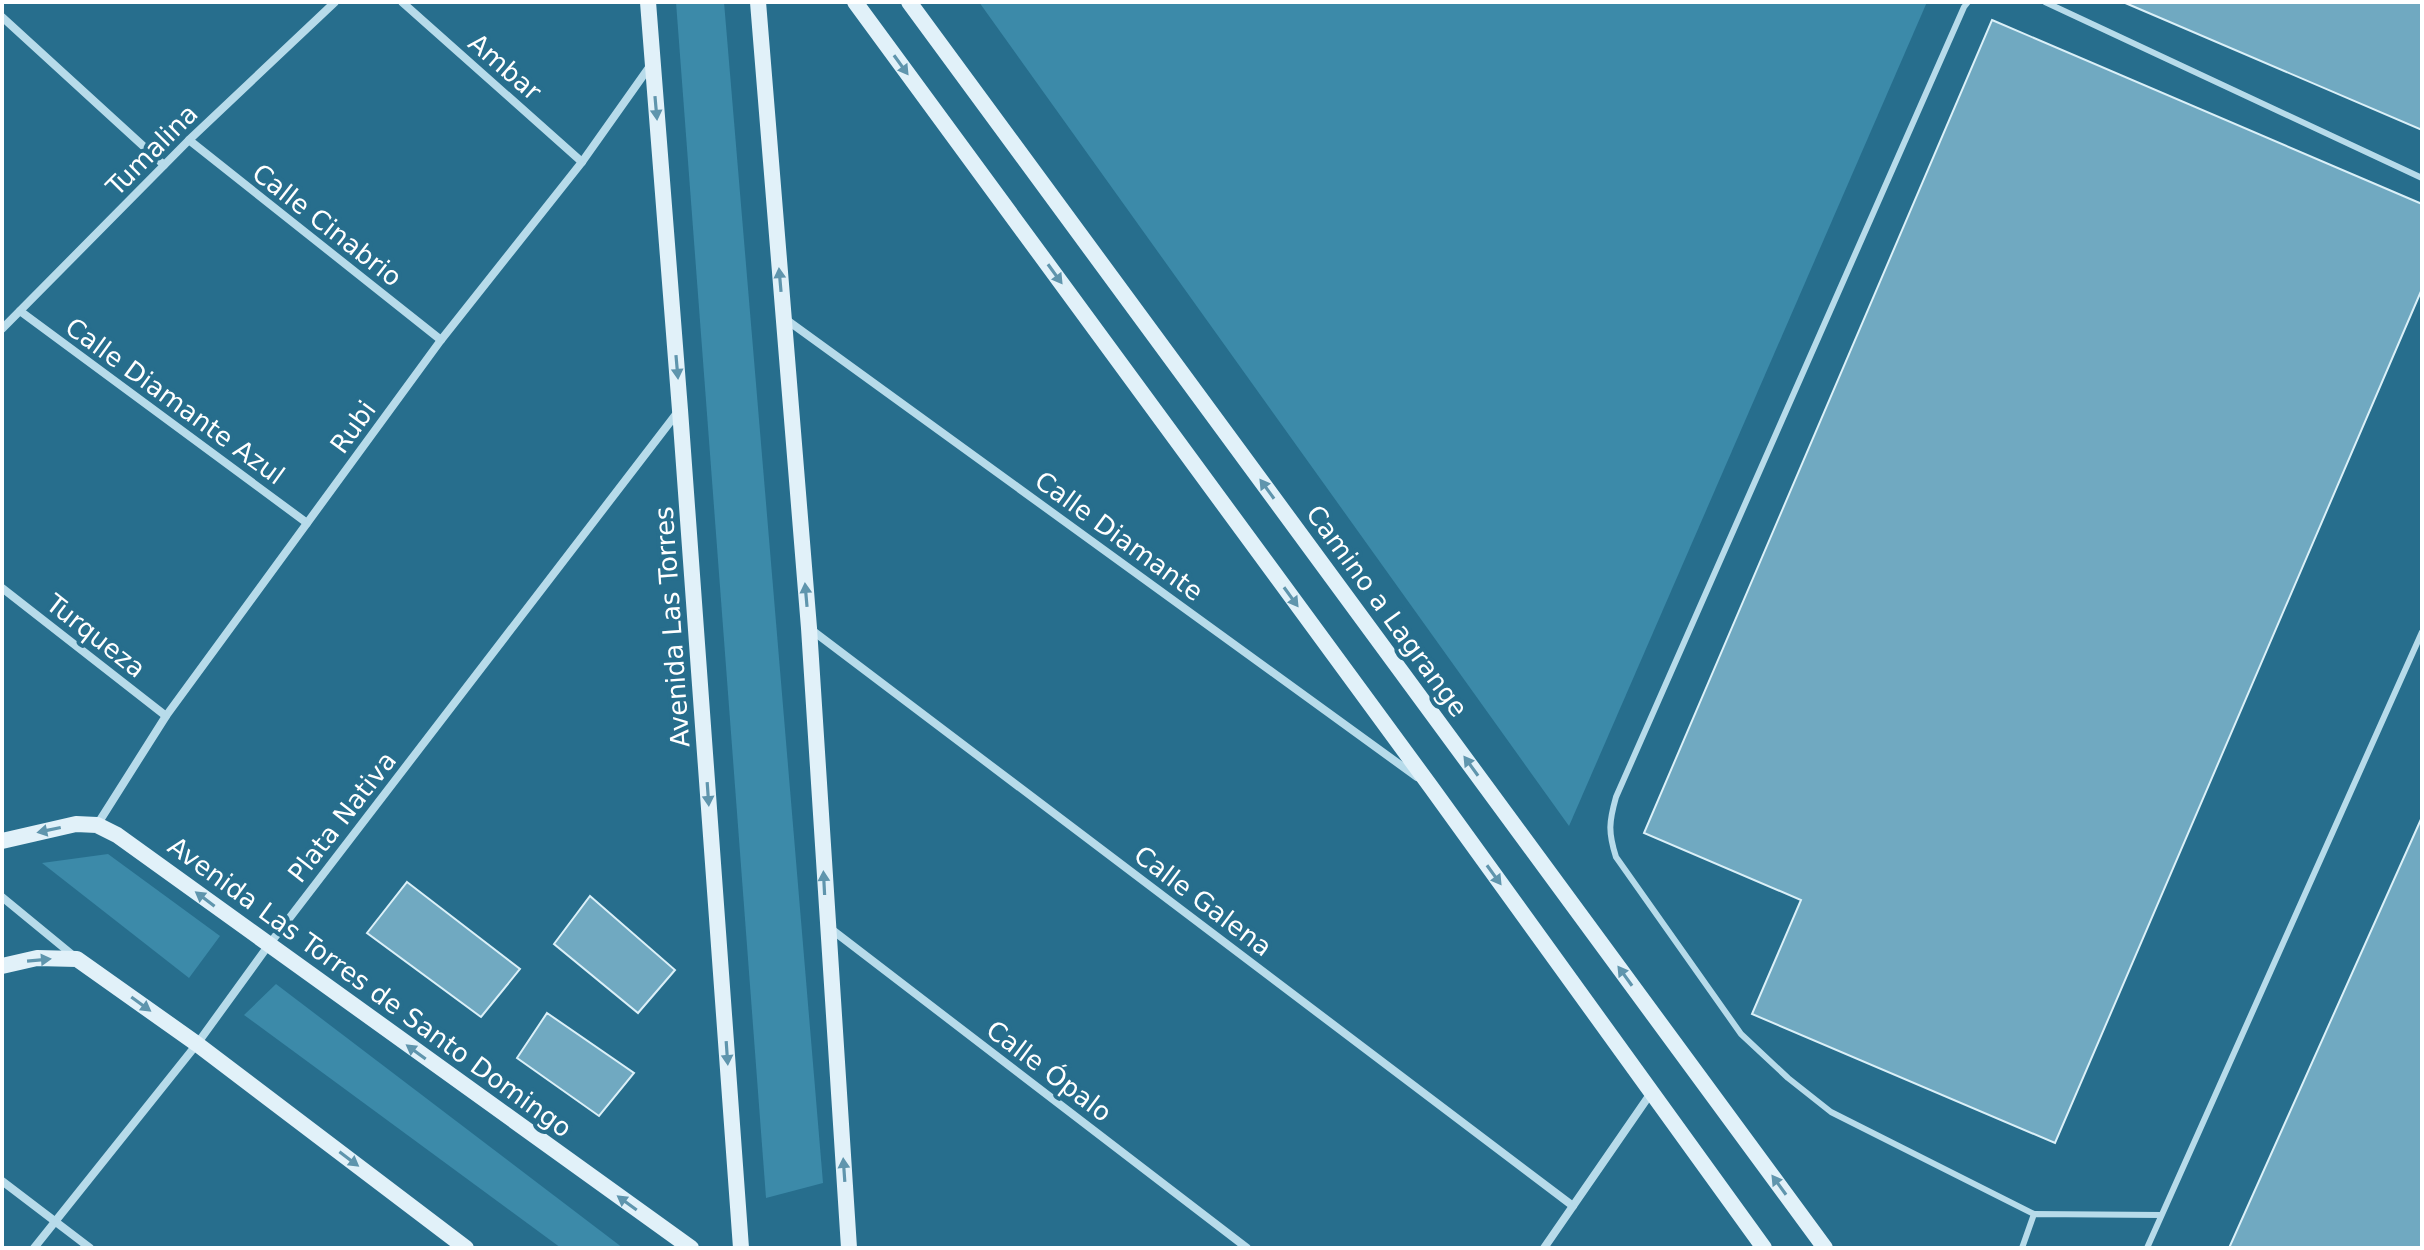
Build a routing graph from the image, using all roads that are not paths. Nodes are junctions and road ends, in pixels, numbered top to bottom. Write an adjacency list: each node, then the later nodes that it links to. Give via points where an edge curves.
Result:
1 (335, 2): 11 (street, Tumalina)
2 (402, 2): 12 (street, Ambar)
3 (648, 2): 10 (street, Avenida Las Torres)
4 (758, 2): 16 (street, one-way to 4)
5 (855, 2): 25 (street, one-way to 25)
6 (909, 2): 49 (street, Camino a Lagrange, one-way to 6)
7 (1968, 2): 37 (lane, via 1616,797 1609,836 1616,857 1741,1034 1788,1078 1831,1112)
8 (2045, 2): 14 (lane)
9 (2, 17): 13 (street)
10 (653, 62): 12 (street, Rubi); 19 (street, Avenida Las Torres, one-way to 19)
11 (189, 140): 13 (street, Tumalina); 18 (street, Calle Cinabrio)
12 (582, 162): 18 (street, Rubi)
13 (164, 165): 15 (street, Tumalina)
14 (2422, 178)
15 (20, 311): 17 (street, Tumalina); 20 (street, Calle Diamante Azul)
16 (783, 317): 22 (street, one-way to 16); 25 (street, Calle Diamante)
17 (2, 329)
18 (441, 340): 20 (street, Rubi)
19 (680, 410): 30 (street, Plata Nativa); 44 (street, Avenida Las Torres, one-way to 44)
20 (307, 523): 24 (street, Rubi)
21 (2, 588): 24 (street, Turqueza)
22 (809, 628): 29 (street, one-way to 22); 36 (street, Calle Galena)
23 (2422, 632): 38 (lane)
24 (166, 716): 26 (street, Rubi)
25 (1431, 787): 34 (street, one-way to 34)
26 (97, 825): 27 (street, one-way to 27, via 76,824); 30 (street, Avenida Las Torres de Santo Domingo, one-way to 26, via 141,851)
27 (2, 841)
28 (2, 897): 31 (street)
29 (827, 926): 45 (street, one-way to 29); 46 (street, Calle Ópalo)
30 (268, 946): 33 (street, Plata Nativa); 43 (street, Avenida Las Torres de Santo Domingo, one-way to 30)
31 (77, 959): 32 (street, one-way to 31, via 37,958); 33 (street, one-way to 33)
32 (2, 966)
33 (197, 1044): 39 (street, Plata Nativa); 42 (street, one-way to 42)
34 (1652, 1093): 36 (street); 48 (street)
35 (2, 1181): 39 (street)
36 (1573, 1206): 47 (street)
37 (2034, 1214): 38 (lane); 50 (lane)
38 (2161, 1215): 51 (lane)
39 (55, 1221): 40 (street, Plata Nativa); 41 (street)
40 (34, 1248)
41 (90, 1248)
42 (466, 1248)
43 (691, 1248)
44 (741, 1248)
45 (849, 1248)
46 (1247, 1248)
47 (1544, 1248)
48 (1764, 1248)
49 (1825, 1248)
50 (2022, 1248)
51 (2147, 1248)

